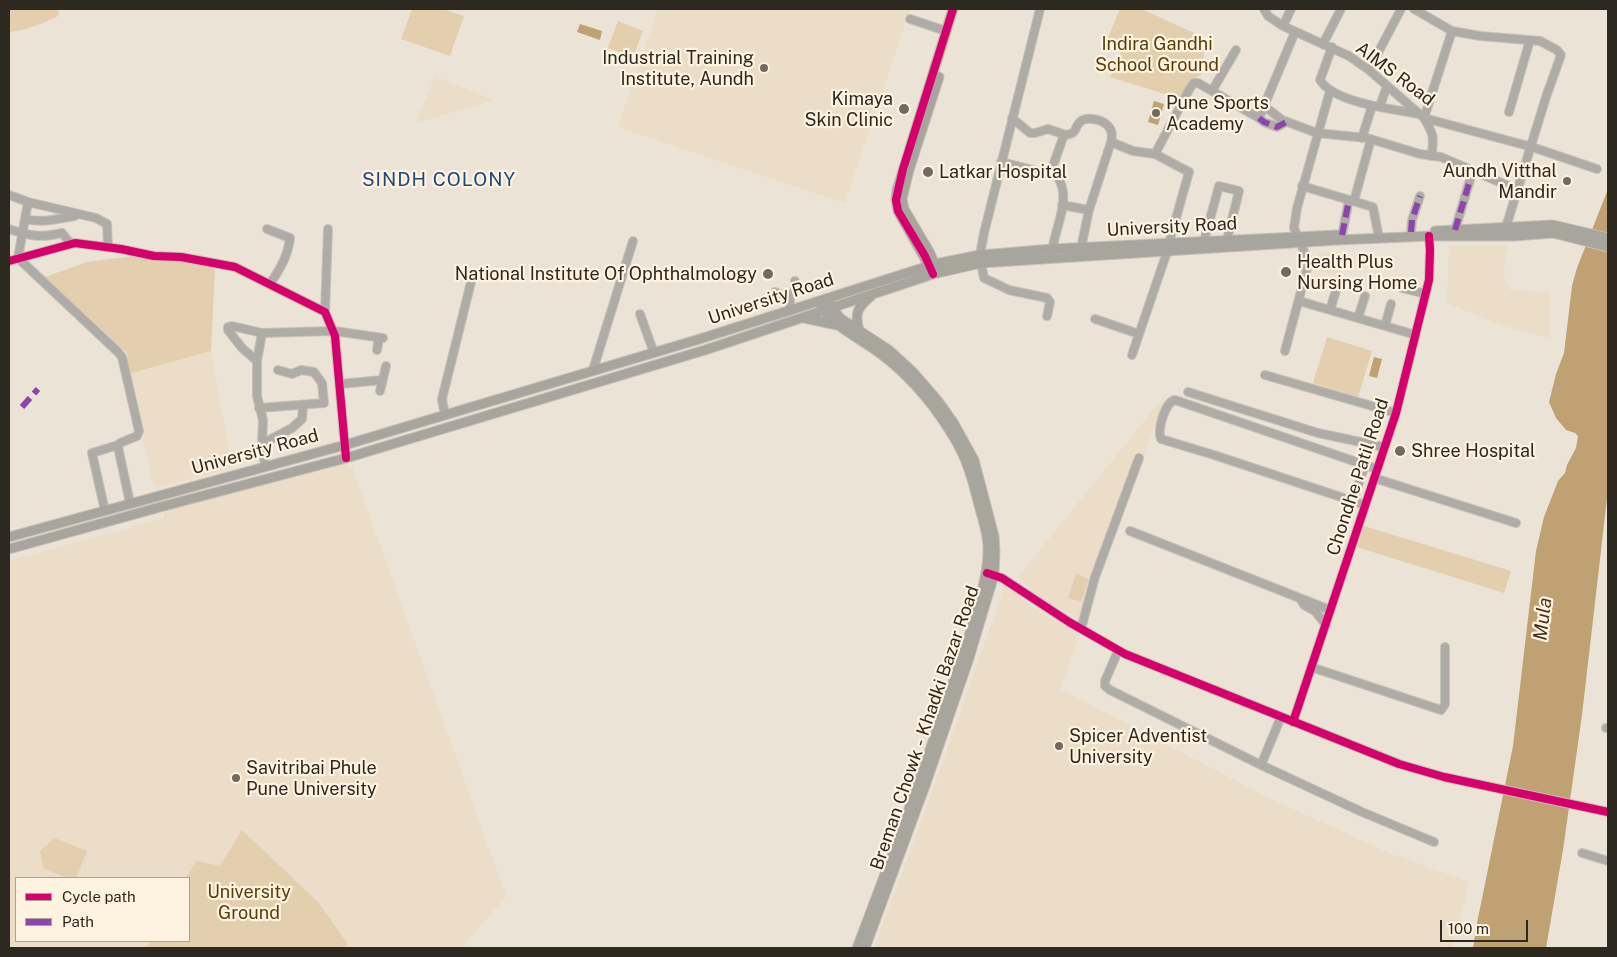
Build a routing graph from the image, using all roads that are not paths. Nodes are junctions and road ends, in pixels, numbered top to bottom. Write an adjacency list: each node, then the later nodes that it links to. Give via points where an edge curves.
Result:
1 (953, 9): 11 (main road)
2 (960, 9): 76 (main road, via 902,200)
3 (1040, 9): 26 (street)
4 (1264, 9): 10 (street, AIMS Road, via 1268,16)
5 (1291, 9): 10 (street)
6 (1341, 9): 15 (street)
7 (1402, 9): 18 (street)
8 (1414, 9): 12 (street)
9 (910, 19): 11 (street)
10 (1284, 26): 13 (street, AIMS Road)
11 (946, 31): 76 (main road, via 896,200 898,211)
12 (1452, 31): 14 (street); 25 (street)
13 (1295, 32): 15 (street, AIMS Road); 22 (street)
14 (1530, 40): 24 (street); 34 (street, via 1540,41 1557,50 1561,57)
15 (1323, 44): 16 (street, AIMS Road)
16 (1332, 47): 18 (street, AIMS Road); 21 (street, via 1320,80)
17 (1236, 50): 20 (street)
18 (1368, 70): 19 (street, AIMS Road)
19 (1387, 86): 23 (street); 25 (street, AIMS Road)
20 (1212, 91): 27 (street); 35 (street, via 1194,83)
21 (1330, 91): 23 (street); 29 (street)
22 (1264, 106): 27 (street); 28 (street)
23 (1376, 106): 25 (street); 31 (street)
24 (1509, 112)
25 (1422, 116): 34 (street, AIMS Road); 36 (street, via 1432,132)
26 (1012, 118): 30 (street, via 1030,132 1048,129); 37 (street)
27 (1259, 118): 28 (street, via 1277,127)
28 (1286, 122): 29 (street)
29 (1317, 133): 31 (street); 41 (street)
30 (1066, 135): 33 (street, via 1076,131 1085,119 1094,119 1110,129); 40 (street)
31 (1362, 138): 32 (street)
32 (1371, 139): 36 (street); 45 (street)
33 (1111, 142): 35 (street); 48 (street)
34 (1532, 147): 38 (street, AIMS Road); 42 (street)
35 (1154, 154): 70 (street, via 1189,172)
36 (1431, 156): 39 (street, via 1441,156)
37 (1002, 162): 40 (street); 74 (street, via 984,233)
38 (1597, 169)
39 (1473, 170): 42 (street); 54 (street)
40 (1050, 174): 47 (street, via 1062,182)
41 (1302, 186): 45 (street); 64 (street, via 1294,223)
42 (1518, 190): 55 (street)
43 (9, 194): 46 (street)
44 (1420, 196): 57 (street)
45 (1352, 200): 59 (street); 60 (street, via 1373,207)
46 (28, 202): 49 (street); 50 (street)
47 (1062, 204): 48 (street); 72 (street)
48 (1089, 210): 71 (street)
49 (79, 215): 50 (street, via 54,220); 68 (street, via 107,224)
50 (25, 219): 58 (street)
51 (9, 229): 58 (street)
52 (267, 229): 79 (street, via 290,238 284,262)
53 (328, 229): 92 (street)
54 (1455, 230): 55 (main road, University Road); 57 (main road, University Road)
55 (1505, 231): 56 (main road, University Road, via 1554,225); 61 (main road, University Road)
56 (1565, 231): 62 (main road); 69 (main road)
57 (1411, 232): 60 (main road, University Road)
58 (22, 234): 67 (street, via 39,237 62,232); 73 (street)
59 (1342, 235): 60 (main road, University Road); 64 (main road, University Road)
60 (1379, 236): 61 (main road, University Road); 64 (main road, University Road)
61 (1429, 236): 84 (street, Chondhe Patil Road)
62 (1608, 238)
63 (1227, 240): 64 (main road, University Road); 66 (main road, University Road); 66 (street, via 1239,191 1219,186)
64 (1298, 240): 70 (main road, University Road); 87 (street, via 1308,265)
65 (633, 241): 112 (street)
66 (1204, 241): 70 (main road, University Road)
67 (71, 244): 68 (street); 73 (street)
68 (108, 247): 79 (street, via 235,268)
69 (1608, 247)
70 (1168, 248): 71 (main road, University Road); 103 (street)
71 (1081, 252): 72 (main road, University Road)
72 (1052, 253): 74 (main road, University Road)
73 (18, 258): 75 (street); 123 (street, via 120,354 139,432)
74 (981, 259): 76 (main road, University Road); 94 (street, via 984,278 1009,290 1048,298)
75 (9, 261)
76 (934, 269): 83 (main road, University Road); 88 (main road, University Road)
77 (473, 274): 121 (street, via 442,399)
78 (794, 282): 86 (street, via 796,287)
79 (270, 284): 92 (street)
80 (1337, 287): 90 (street)
81 (1402, 288): 84 (street)
82 (775, 292): 86 (street)
83 (874, 292): 88 (main road, University Road); 100 (main road, via 858,310)
84 (1426, 294): 104 (street, Chondhe Patil Road)
85 (1365, 296): 96 (street)
86 (790, 299): 91 (street)
87 (1298, 301): 90 (street); 106 (street)
88 (824, 304): 91 (main road, University Road); 95 (main road, University Road); 98 (main road, Breman Chowk - Khadki Bazar Road); 100 (main road, Breman Chowk - Khadki Bazar Road)
89 (1391, 304): 99 (street)
90 (1330, 310): 96 (street)
91 (790, 311): 107 (main road, University Road)
92 (325, 312): 101 (street)
93 (640, 314): 107 (street)
94 (1047, 316)
95 (802, 318): 98 (main road); 126 (main road, University Road)
96 (1358, 318): 99 (street)
97 (1095, 319): 103 (street)
98 (840, 326): 128 (main road, Breman Chowk - Khadki Bazar Road, via 885,356 908,377)
99 (1385, 326): 104 (street)
100 (859, 330): 128 (main road, Breman Chowk - Khadki Bazar Road, via 889,350 926,386 952,422)
101 (334, 331): 102 (street); 105 (street, via 381,338); 115 (street)
102 (262, 333): 109 (street); 109 (street, via 228,327 242,348)
103 (1139, 334): 108 (street)
104 (1416, 335): 120 (street, Chondhe Patil Road)
105 (377, 350)
106 (1285, 351)
107 (654, 353): 112 (main road, University Road)
108 (1132, 355)
109 (257, 362): 119 (street)
110 (386, 366): 114 (street)
111 (278, 370): 118 (street, via 292,374 301,370 314,372 322,383 324,403)
112 (593, 370): 121 (main road, University Road)
113 (1265, 375): 120 (street)
114 (382, 380): 115 (street); 116 (street)
115 (340, 384): 124 (street)
116 (380, 391)
117 (1188, 392): 125 (street, via 1318,433)
118 (303, 405): 119 (street); 122 (street, via 302,419)
119 (260, 408): 122 (street)
120 (1396, 413): 125 (street, Chondhe Patil Road)
121 (446, 415): 124 (main road, University Road)
122 (262, 444): 130 (street)
123 (118, 445): 134 (street); 136 (street, via 92,453)
124 (345, 445): 126 (street); 130 (main road, University Road)
125 (1384, 447): 131 (street, Chondhe Patil Road)
126 (346, 458): 140 (main road, University Road)
127 (1139, 458): 145 (street, via 1095,577)
128 (971, 462): 141 (main road, Breman Chowk - Khadki Bazar Road, via 987,538)
129 (1364, 465): 131 (street); 133 (street); 133 (street, via 1175,400 1168,403 1163,418 1159,432 1161,439)
130 (264, 466): 134 (main road, University Road)
131 (1377, 469): 132 (street, Chondhe Patil Road)
132 (1374, 478): 135 (street, Chondhe Patil Road); 137 (street)
133 (1353, 501): 135 (street)
134 (130, 504): 136 (main road, University Road)
135 (1365, 505): 143 (street, Chondhe Patil Road)
136 (105, 511): 139 (main road, University Road)
137 (1516, 523)
138 (1130, 531): 142 (street)
139 (9, 538)
140 (9, 549)
141 (990, 574): 145 (street, via 1002,578); 156 (main road, Breman Chowk - Khadki Bazar Road, via 930,752); 157 (main road, Breman Chowk - Khadki Bazar Road, via 969,658)
142 (1300, 598): 143 (street); 144 (street)
143 (1330, 610): 144 (street, Chondhe Patil Road)
144 (1326, 625): 148 (street, Chondhe Patil Road)
145 (1081, 628): 147 (street)
146 (1445, 647): 148 (street, via 1445,704 1441,710)
147 (1118, 651): 149 (street); 151 (street, via 1105,682 1110,690)
148 (1311, 667): 150 (street, Chondhe Patil Road)
149 (1281, 717): 150 (street); 151 (street)
150 (1293, 722): 152 (street, via 1410,768)
151 (1261, 765): 153 (street)
152 (1608, 812)
153 (1434, 842)
154 (1582, 853): 155 (street)
155 (1608, 861)
156 (857, 948)
157 (865, 948)

